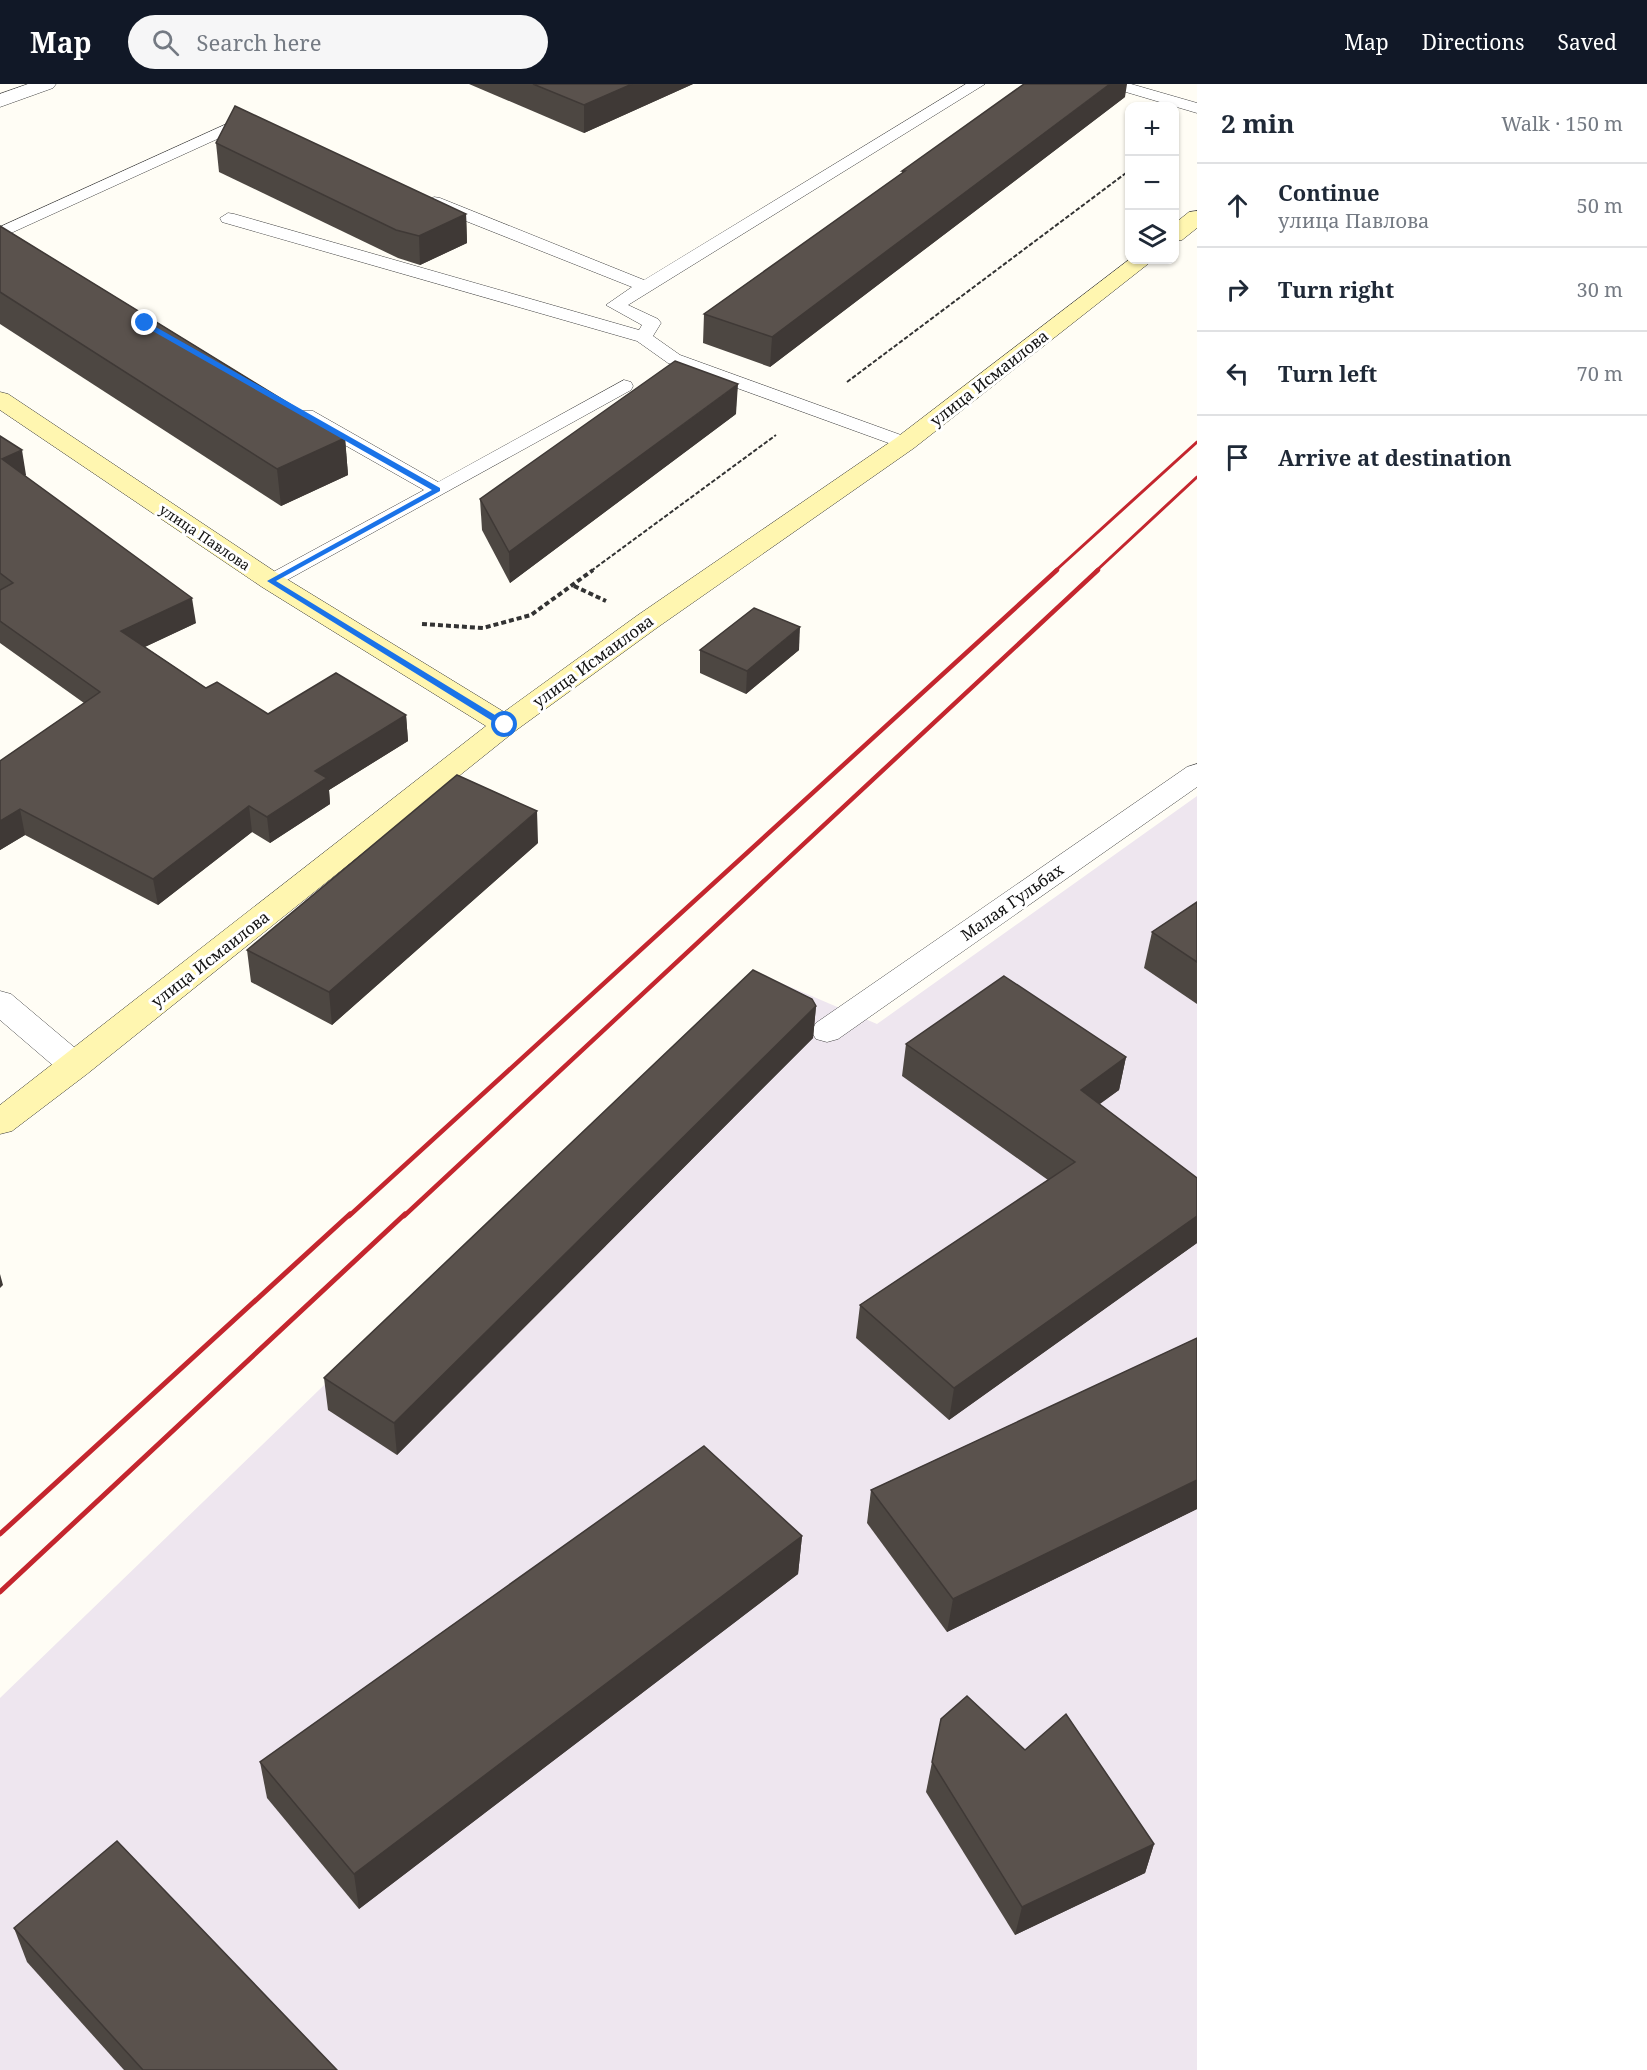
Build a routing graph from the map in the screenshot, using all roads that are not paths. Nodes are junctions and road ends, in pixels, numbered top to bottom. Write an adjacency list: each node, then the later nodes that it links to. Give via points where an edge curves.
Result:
1 (46, 84): 4 (street)
2 (978, 84): 13 (lane)
3 (1114, 84): 5 (lane)
4 (1, 101)
5 (1197, 108)
6 (231, 127): 11 (lane)
7 (415, 194): 13 (lane)
8 (1197, 217): 10 (main road)
9 (228, 218): 14 (lane)
10 (1179, 231)
11 (0, 233)
12 (1137, 264): 18 (main road, улица Исмаилова)
13 (645, 286): 14 (lane, via 615,305 652,323)
14 (643, 337): 18 (lane, via 674,359)
15 (624, 386): 19 (lane)
16 (0, 399): 20 (main road, улица Павлова)
17 (286, 404): 19 (lane)
18 (905, 443): 21 (main road, улица Исмаилова)
19 (438, 490): 20 (lane)
20 (271, 581): 21 (main road, улица Павлова)
21 (505, 725): 25 (main road, улица Исмаилова)
22 (1197, 773): 24 (street, Малая Гульбах)
23 (0, 1002): 25 (street)
24 (827, 1031)
25 (75, 1066): 26 (main road, улица Исмаилова)
26 (0, 1122)

